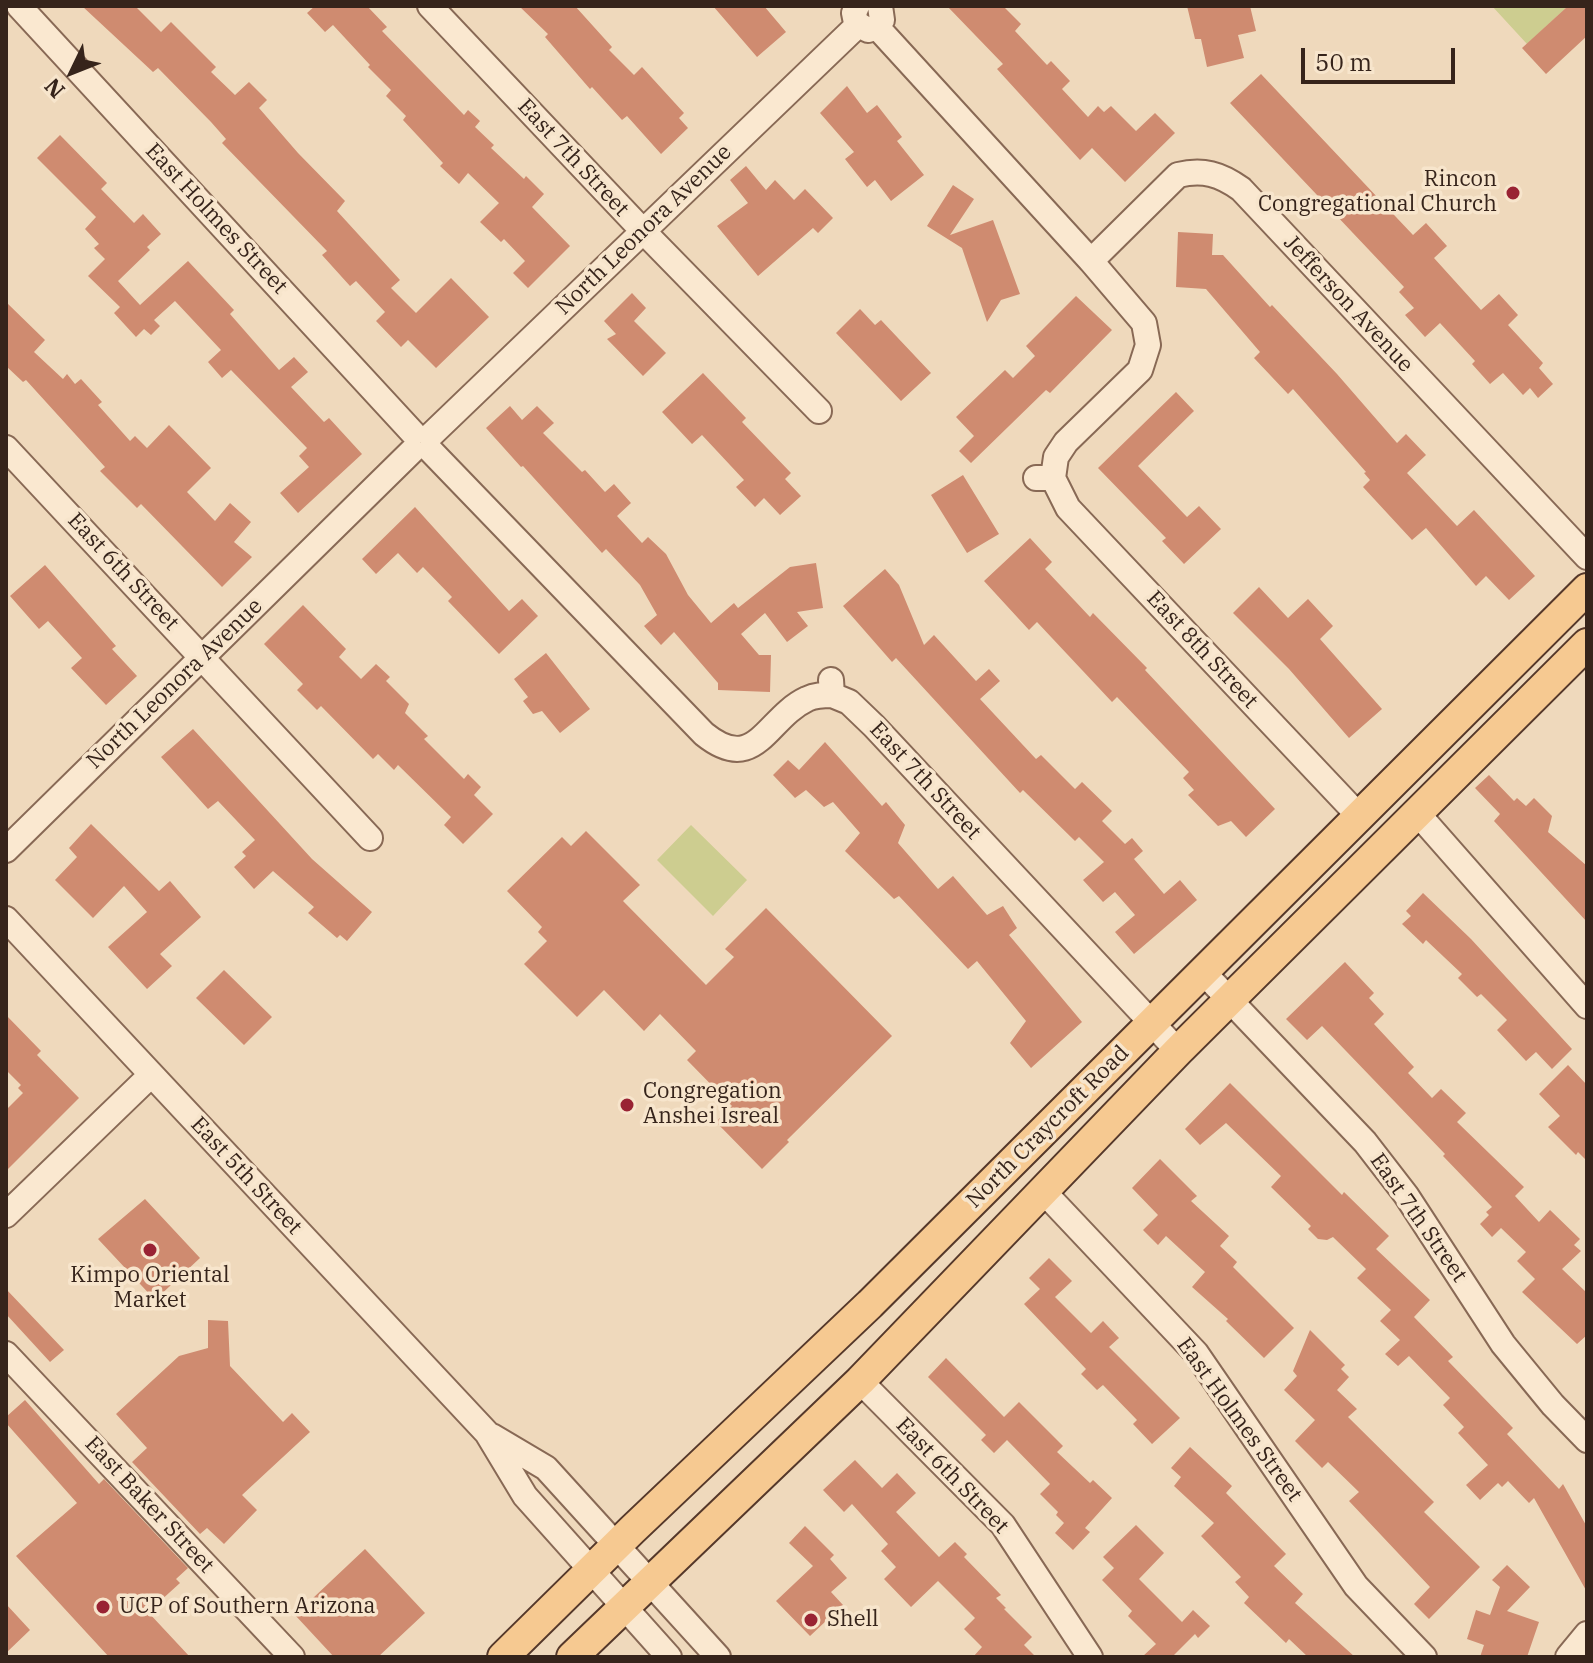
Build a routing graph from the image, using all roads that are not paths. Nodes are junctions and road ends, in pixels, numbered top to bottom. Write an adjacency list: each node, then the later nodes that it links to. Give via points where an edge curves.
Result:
1 (19, 6): 7 (street, East Holmes Street)
2 (430, 6): 4 (street, East 7th Street)
3 (868, 16): 4 (street, North Leonora Avenue); 5 (street)
4 (643, 231): 6 (street, East 7th Street); 7 (street, North Leonora Avenue)
5 (1091, 261): 9 (street, Jefferson Avenue, via 1178,175 1210,172 1227,179); 15 (street, East 8th Street, via 1144,323 1147,353 1133,378 1066,442 1045,478)
6 (819, 411)
7 (421, 442): 12 (street, North Leonora Avenue); 13 (street, East Holmes Street, via 718,745 734,750 756,744 794,707)
8 (6, 448): 12 (street, East 6th Street)
9 (1587, 557)
10 (1583, 603): 15 (main road, North Craycroft Road)
11 (1587, 644): 14 (main road, North Craycroft Road)
12 (203, 656): 16 (street, East 6th Street); 17 (street, North Leonora Avenue)
13 (831, 687): 22 (street, East 7th Street, via 874,726)
14 (1418, 814): 20 (main road, North Craycroft Road); 21 (street)
15 (1360, 817): 19 (main road, North Craycroft Road)
16 (370, 838)
17 (6, 850)
18 (6, 919): 24 (street, East 5th Street)
19 (1203, 972): 20 (street, East 7th Street); 22 (main road, North Craycroft Road)
20 (1228, 1001): 23 (main road, North Craycroft Road); 30 (street, East 7th Street, via 1365,1142 1503,1344)
21 (1587, 1006)
22 (1152, 1022): 23 (street, East 7th Street); 31 (main road, North Craycroft Road, via 870,1304)
23 (1178, 1051): 25 (main road, North Craycroft Road)
24 (151, 1075): 26 (street); 29 (street, East 5th Street)
25 (1043, 1191): 28 (main road, North Craycroft Road); 42 (street, East Holmes Street, via 1196,1353 1356,1586)
26 (6, 1215)
27 (6, 1354): 36 (street, East Baker Street)
28 (860, 1381): 33 (main road, North Craycroft Road); 41 (street, East 6th Street, via 1003,1525)
29 (487, 1433): 31 (street, East 5th Street, via 546,1468); 32 (street, East 5th Street, via 525,1496)
30 (1587, 1440)
31 (616, 1546): 32 (main road, North Craycroft Road); 33 (street, East 5th Street)
32 (591, 1570): 34 (street, East 5th Street); 37 (main road, North Craycroft Road)
33 (650, 1583): 34 (main road, North Craycroft Road); 40 (street, East 5th Street)
34 (624, 1607): 38 (main road, North Craycroft Road); 39 (street, East 5th Street)
35 (1587, 1634): 43 (street)
36 (292, 1657)
37 (503, 1657)
38 (572, 1657)
39 (669, 1657)
40 (718, 1657)
41 (1090, 1657)
42 (1424, 1657)
43 (1568, 1657)

